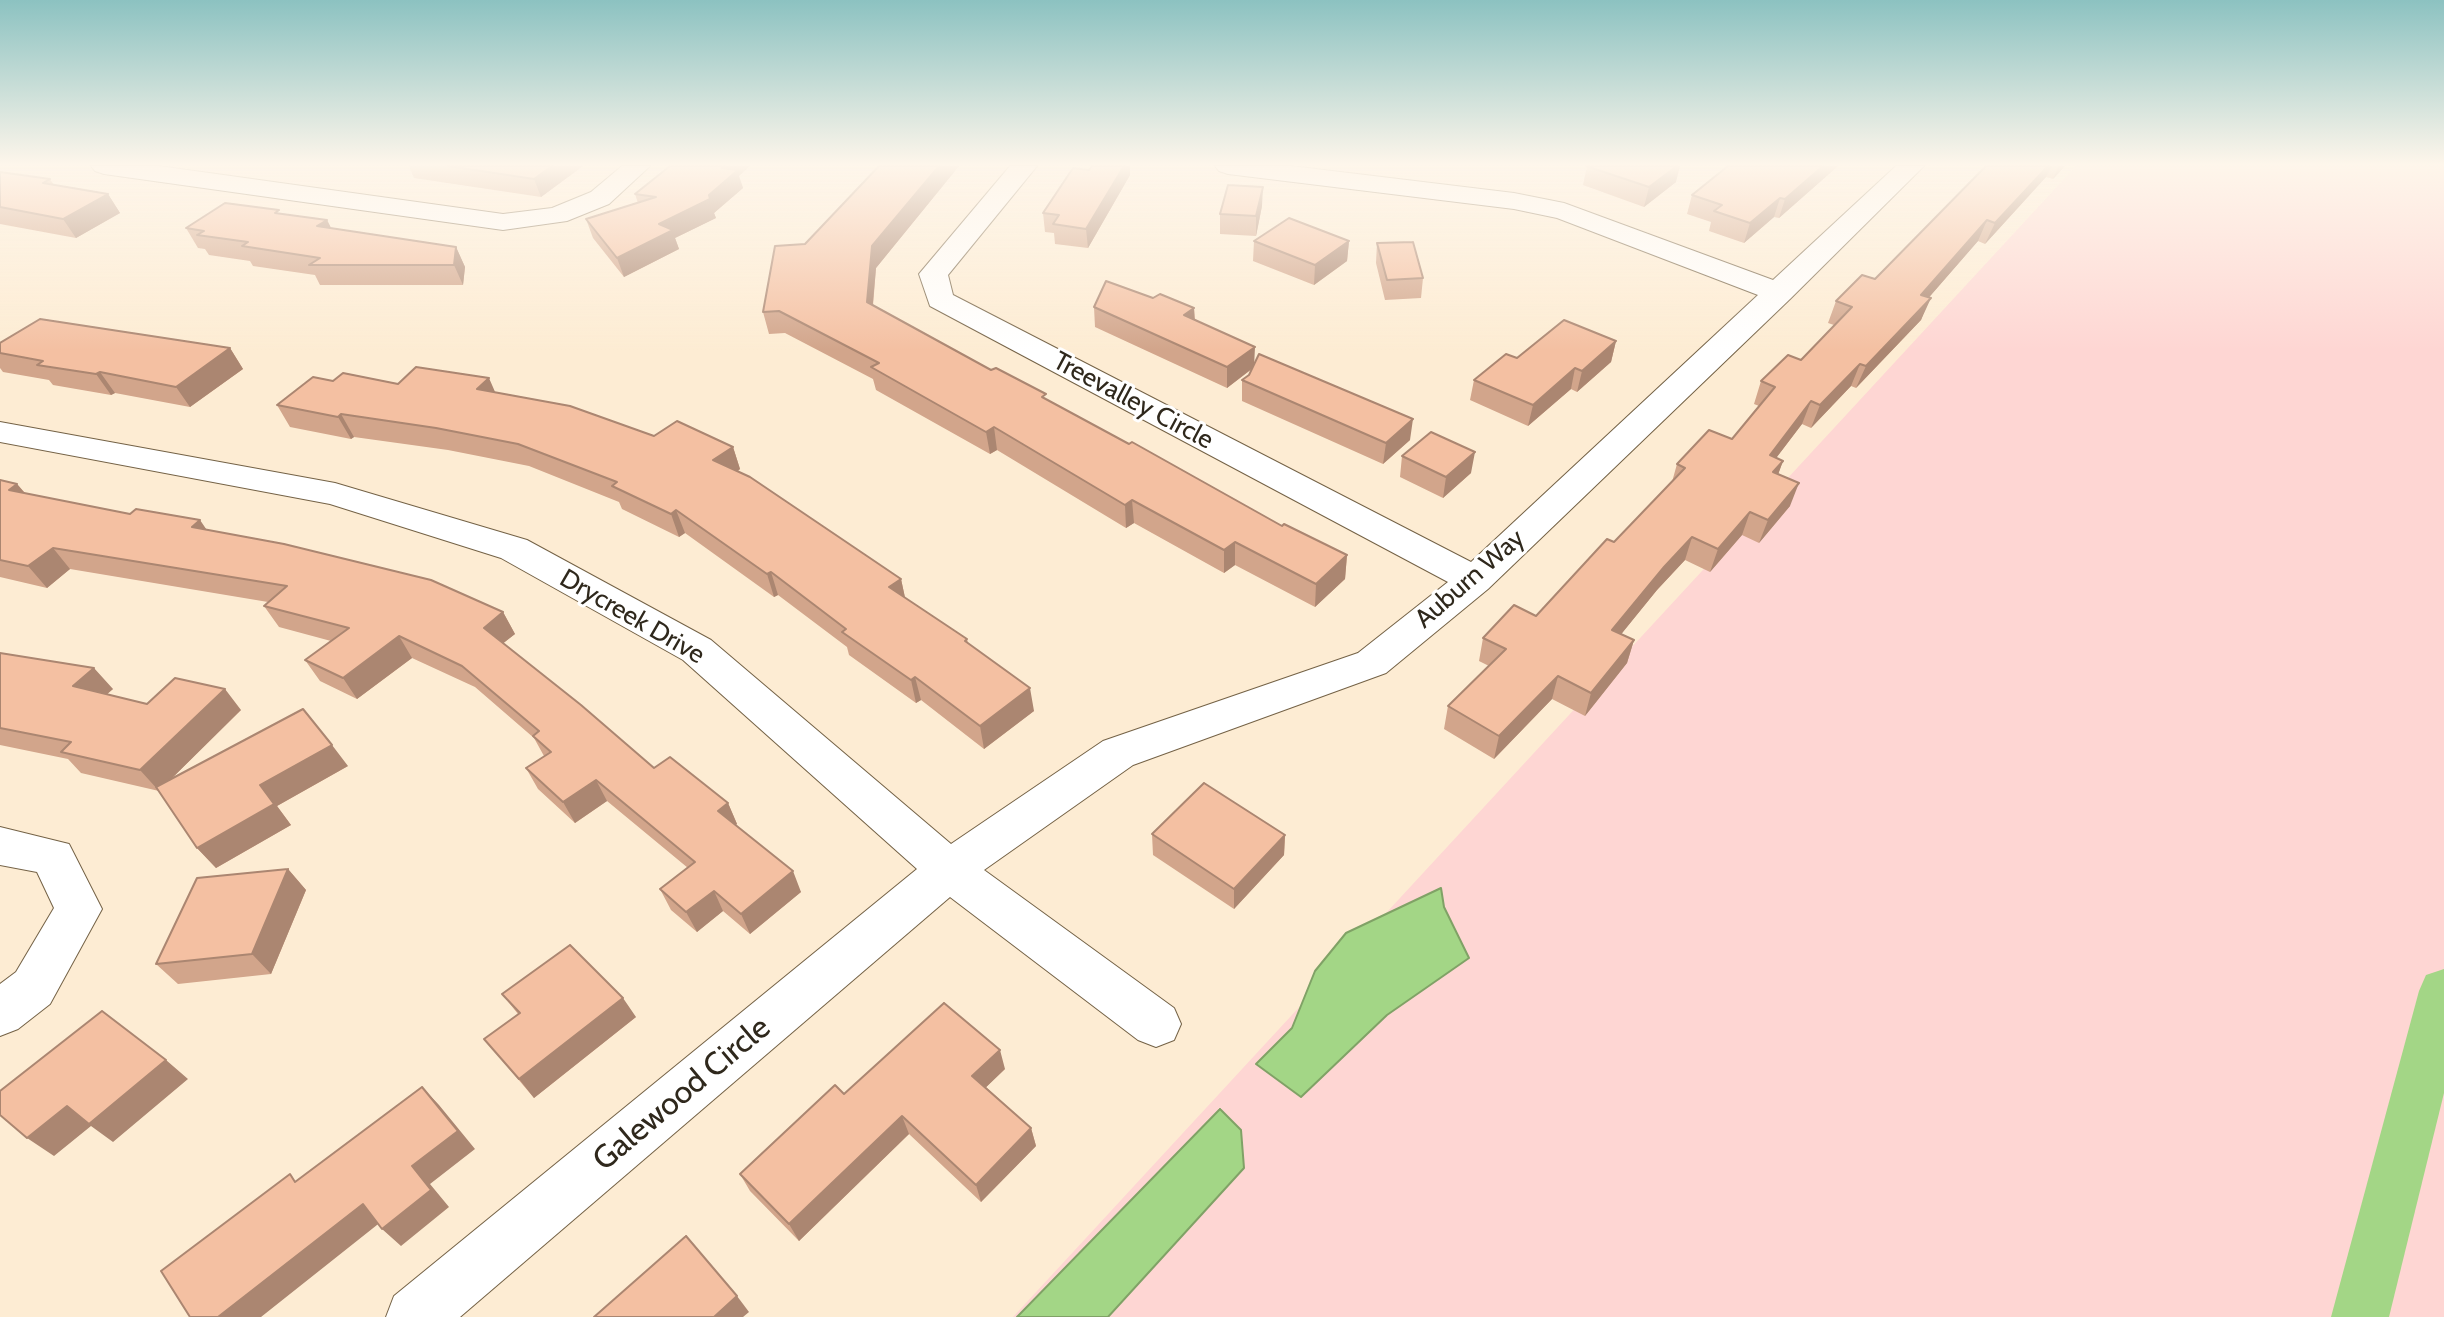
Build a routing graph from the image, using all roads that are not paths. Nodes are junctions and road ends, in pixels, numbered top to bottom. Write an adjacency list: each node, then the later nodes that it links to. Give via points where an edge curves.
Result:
1 (972, 227): 6 (street, Treevalley Circle, via 933,274 940,300)
2 (1607, 227): 4 (street)
3 (1848, 227): 4 (street, Auburn Way)
4 (1780, 293): 6 (street, Auburn Way)
5 (0, 432): 8 (street, Drycreek Drive, via 335,494 514,549 697,650)
6 (1475, 580): 8 (street, Auburn Way, via 1372,663 1118,753)
7 (0, 846): 9 (street, via 53,857 78,909 33,988)
8 (949, 870): 10 (street, Drycreek Drive); 11 (street, Galewood Circle)
9 (0, 1013)
10 (1156, 1024)
11 (415, 1317)

